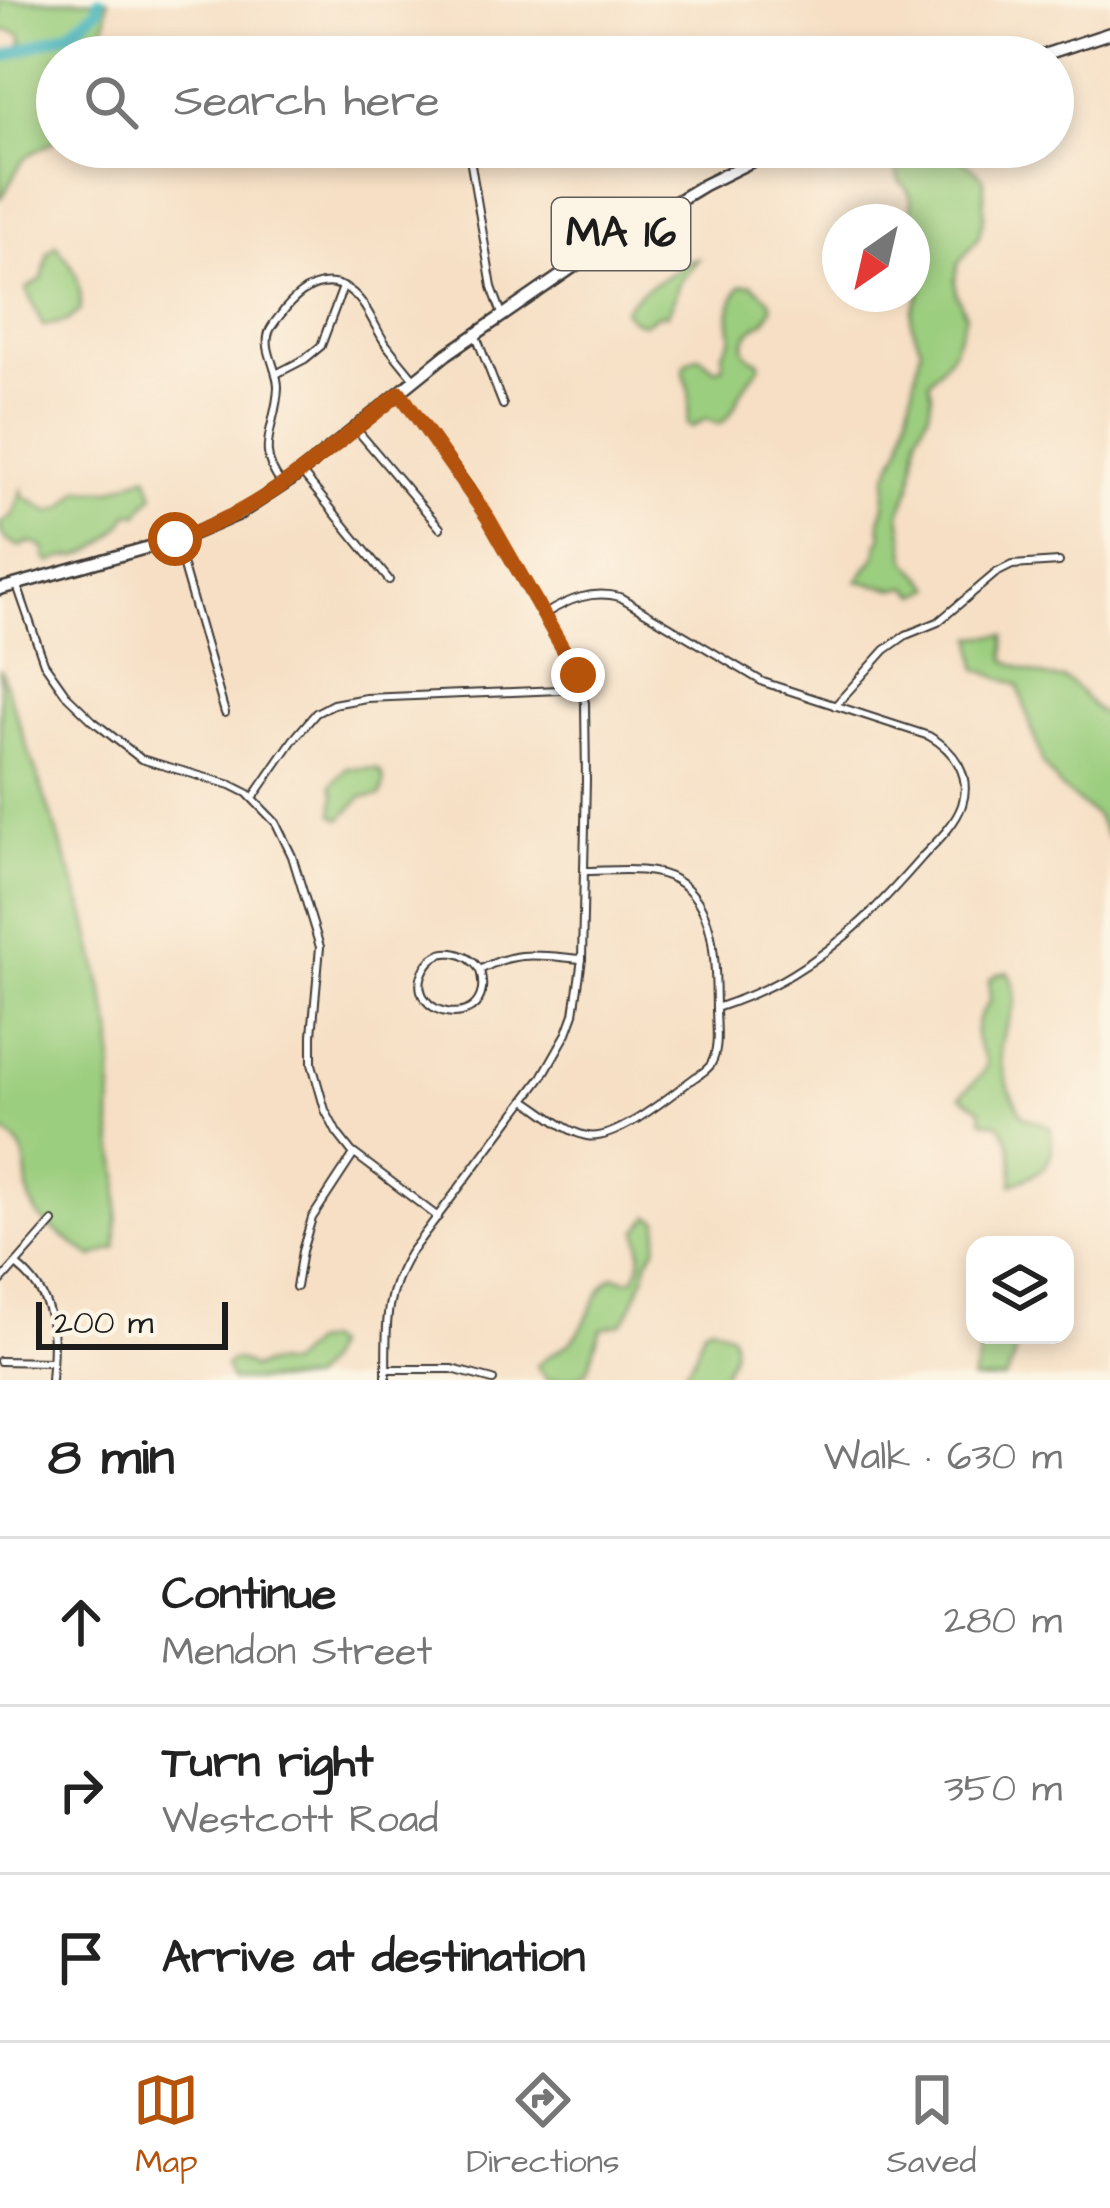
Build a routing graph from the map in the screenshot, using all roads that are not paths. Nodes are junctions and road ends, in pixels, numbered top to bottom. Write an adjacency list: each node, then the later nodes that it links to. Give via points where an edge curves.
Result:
1 (1110, 33): 2 (main road)
2 (1074, 45)
3 (472, 168): 6 (street)
4 (738, 168): 6 (main road, MA 16)
5 (343, 287): 8 (street, via 321,346); 8 (street, via 302,291 274,323 268,339); 9 (street)
6 (502, 314): 7 (main road, MA 16)
7 (473, 336): 9 (main road, MA 16); 11 (street)
8 (276, 374): 14 (street, via 267,456)
9 (415, 380): 10 (main road, MA 16)
10 (400, 393): 12 (main road, MA 16); 21 (street, via 469,487)
11 (503, 405)
12 (356, 428): 13 (main road, MA 16); 15 (street)
13 (301, 472): 14 (main road, MA 16); 18 (street)
14 (283, 486): 16 (main road, MA 16)
15 (440, 528)
16 (175, 539): 19 (main road, MA 16); 24 (street)
17 (1059, 562): 23 (street, via 996,573 938,622 885,650)
18 (389, 580)
19 (17, 585): 20 (main road, MA 16); 25 (street, via 44,663 93,721 141,759)
20 (0, 589)
21 (544, 614): 22 (street); 23 (street, via 583,596 620,598 754,677)
22 (584, 689): 25 (street, via 333,704 309,721); 26 (street)
23 (835, 706): 29 (street, via 945,746 963,775 960,809 859,926 787,978)
24 (225, 712)
25 (253, 798): 31 (street, via 287,842 317,934 312,1064 326,1110)
26 (584, 871): 27 (street); 29 (street, via 663,875 688,889 712,938)
27 (582, 959): 28 (street, via 519,955); 30 (street, via 567,1033)
28 (480, 970): 28 (street, via 482,991 464,1012 437,1010 423,994 425,969 443,953 468,956)
29 (716, 1008): 30 (street, via 707,1069 620,1128 585,1136)
30 (526, 1100): 32 (street)
31 (354, 1154): 32 (street); 36 (street, via 312,1217)
32 (438, 1217): 39 (street, via 392,1287)
33 (53, 1222): 34 (street)
34 (16, 1265): 35 (street); 38 (street, via 45,1298)
35 (0, 1282)
36 (296, 1287)
37 (0, 1361): 38 (street)
38 (52, 1363): 40 (street)
39 (386, 1369): 41 (street); 42 (street, via 452,1369)
40 (50, 1380)
41 (386, 1380)
42 (492, 1380)

